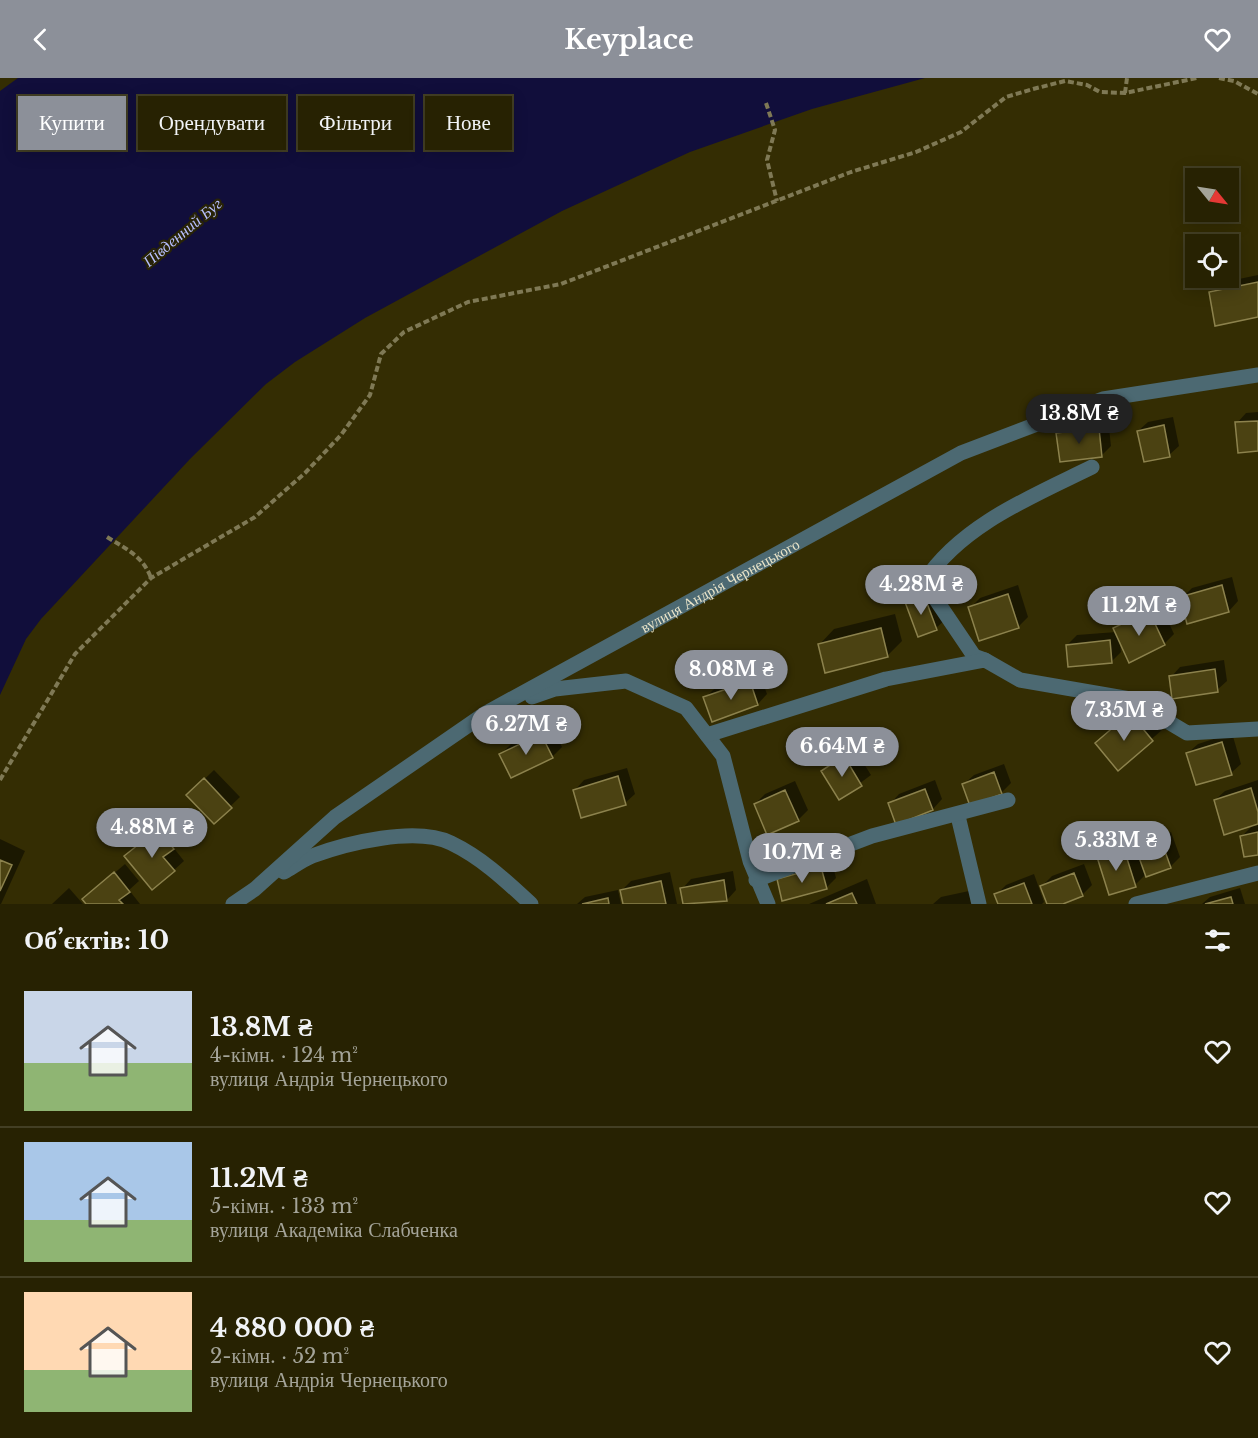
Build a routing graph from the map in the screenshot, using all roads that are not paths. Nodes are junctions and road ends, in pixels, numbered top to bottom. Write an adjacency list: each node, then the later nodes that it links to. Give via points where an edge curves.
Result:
1 (1258, 375): 4 (street, вулиця Андрія Чернецького, via 1103,399 961,453)
2 (1092, 467): 3 (street, via 1000,512 935,564 924,582 974,656)
3 (985, 660): 5 (street, via 1020,680 1130,699 1187,733); 6 (street, via 886,679)
4 (486, 713): 6 (street, via 555,689 626,681 686,708); 11 (street, вулиця Андрія Чернецького, via 335,817)
5 (1258, 729)
6 (707, 735): 10 (street, via 723,756)
7 (1008, 800): 8 (street)
8 (958, 816): 10 (street, via 872,836); 15 (street)
9 (1258, 873): 16 (street)
10 (756, 880): 14 (street)
11 (255, 889): 12 (street, вулиця Андрія Чернецького); 13 (street, via 311,856 412,834 449,842 490,866)
12 (233, 904)
13 (531, 904)
14 (768, 904)
15 (979, 904)
16 (1136, 904)

